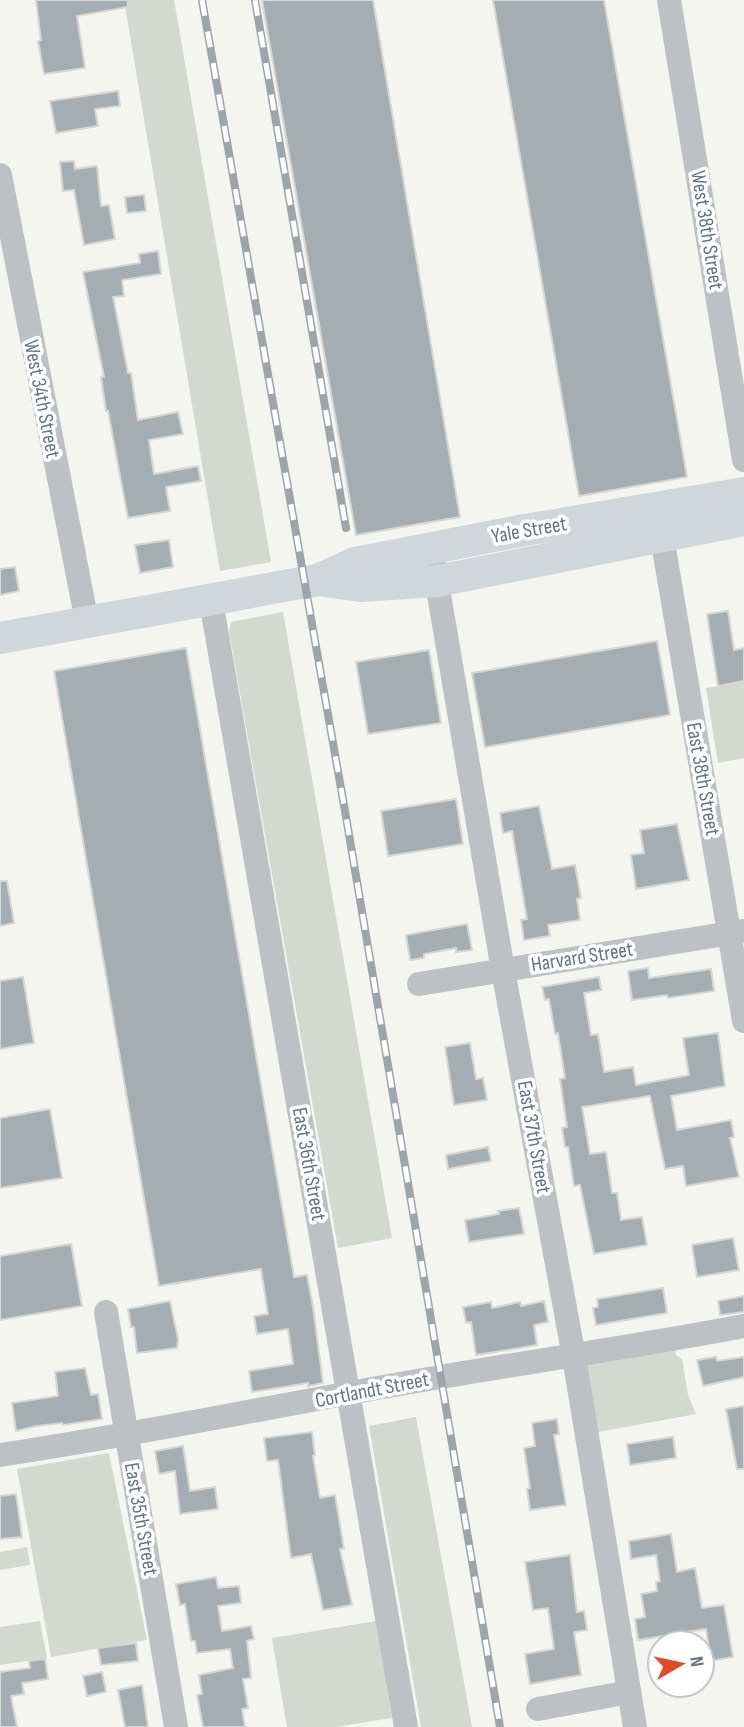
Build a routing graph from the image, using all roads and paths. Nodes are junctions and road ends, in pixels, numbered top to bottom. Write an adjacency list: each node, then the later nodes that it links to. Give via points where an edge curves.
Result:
1 (669, 0): 3 (street, West 38th Street)
2 (0, 175): 13 (street, West 34th Street)
3 (744, 460)
4 (744, 493): 6 (main road, Yale Street)
5 (744, 520): 7 (main road, Yale Street)
6 (524, 530): 8 (main road, Yale Street); 9 (main road)
7 (662, 537): 9 (main road, Yale Street); 15 (street, East 38th Street)
8 (431, 548): 10 (main road, Yale Street, via 355,563); 11 (street, East 37th Street)
9 (529, 563): 11 (main road, Yale Street)
10 (317, 580): 11 (main road, Yale Street, via 360,586); 12 (main road, Yale Street)
11 (437, 581): 16 (street, East 37th Street)
12 (211, 601): 13 (main road, Yale Street); 22 (street, East 36th Street)
13 (87, 622): 14 (main road, Yale Street)
14 (0, 638)
15 (737, 932): 16 (street, Harvard Street); 18 (street, East 38th Street)
16 (503, 970): 17 (street, Harvard Street); 21 (street, East 37th Street)
17 (419, 984)
18 (744, 1021)
19 (106, 1312): 23 (street, East 35th Street)
20 (744, 1326): 21 (street, Cortlandt Street)
21 (574, 1357): 22 (street, Cortlandt Street); 25 (street, East 37th Street)
22 (349, 1394): 23 (street, Cortlandt Street); 28 (street, East 36th Street)
23 (127, 1436): 24 (street, Cortlandt Street); 27 (street, East 35th Street)
24 (0, 1455)
25 (629, 1692): 26 (street); 29 (street, East 37th Street)
26 (538, 1709)
27 (176, 1727)
28 (406, 1727)
29 (635, 1727)

